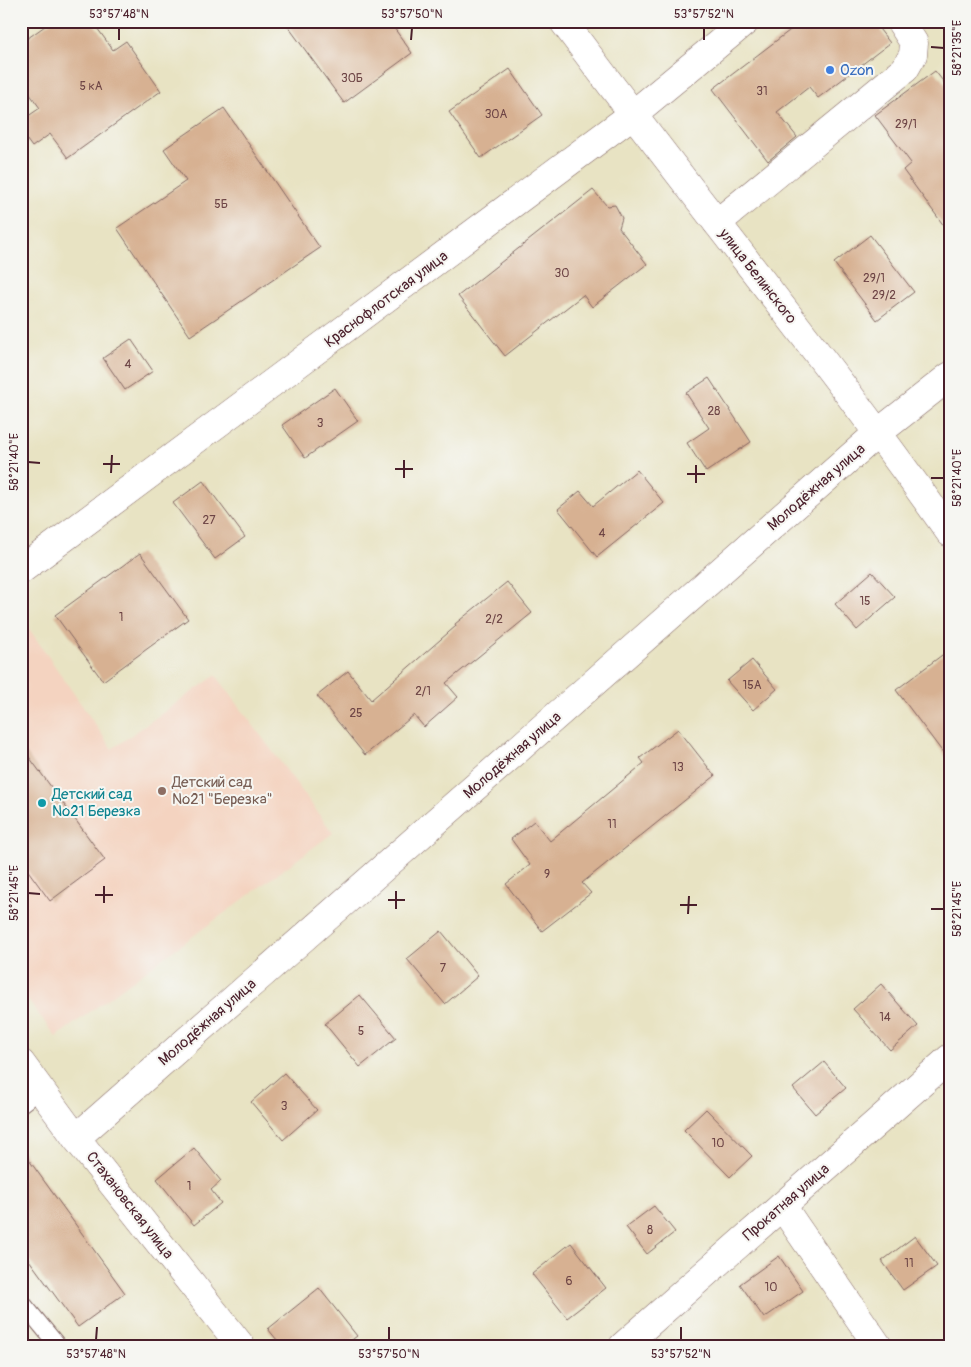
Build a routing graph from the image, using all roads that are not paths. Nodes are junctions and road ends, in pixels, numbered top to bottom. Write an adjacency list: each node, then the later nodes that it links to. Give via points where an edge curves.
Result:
1 (563, 21): 4 (street, улица Белинского)
2 (746, 21): 4 (street, Краснофлотская улица)
3 (900, 21): 5 (street, via 914,43 905,68)
4 (632, 115): 5 (street, улица Белинского); 9 (street, Краснофлотская улица)
5 (717, 224): 7 (street, улица Белинского)
6 (950, 376): 7 (street, Молодёжная улица)
7 (879, 432): 8 (street, улица Белинского); 13 (street, Молодёжная улица)
8 (950, 534)
9 (21, 570)
10 (950, 1058): 14 (street, Прокатная улица)
11 (21, 1063): 12 (street, Стахановская улица)
12 (31, 1097): 13 (street, Стахановская улица)
13 (76, 1138): 17 (street, Стахановская улица)
14 (782, 1206): 18 (street, Прокатная улица); 19 (street)
15 (21, 1301): 16 (lane)
16 (58, 1346)
17 (242, 1346)
18 (624, 1346)
19 (878, 1346)

